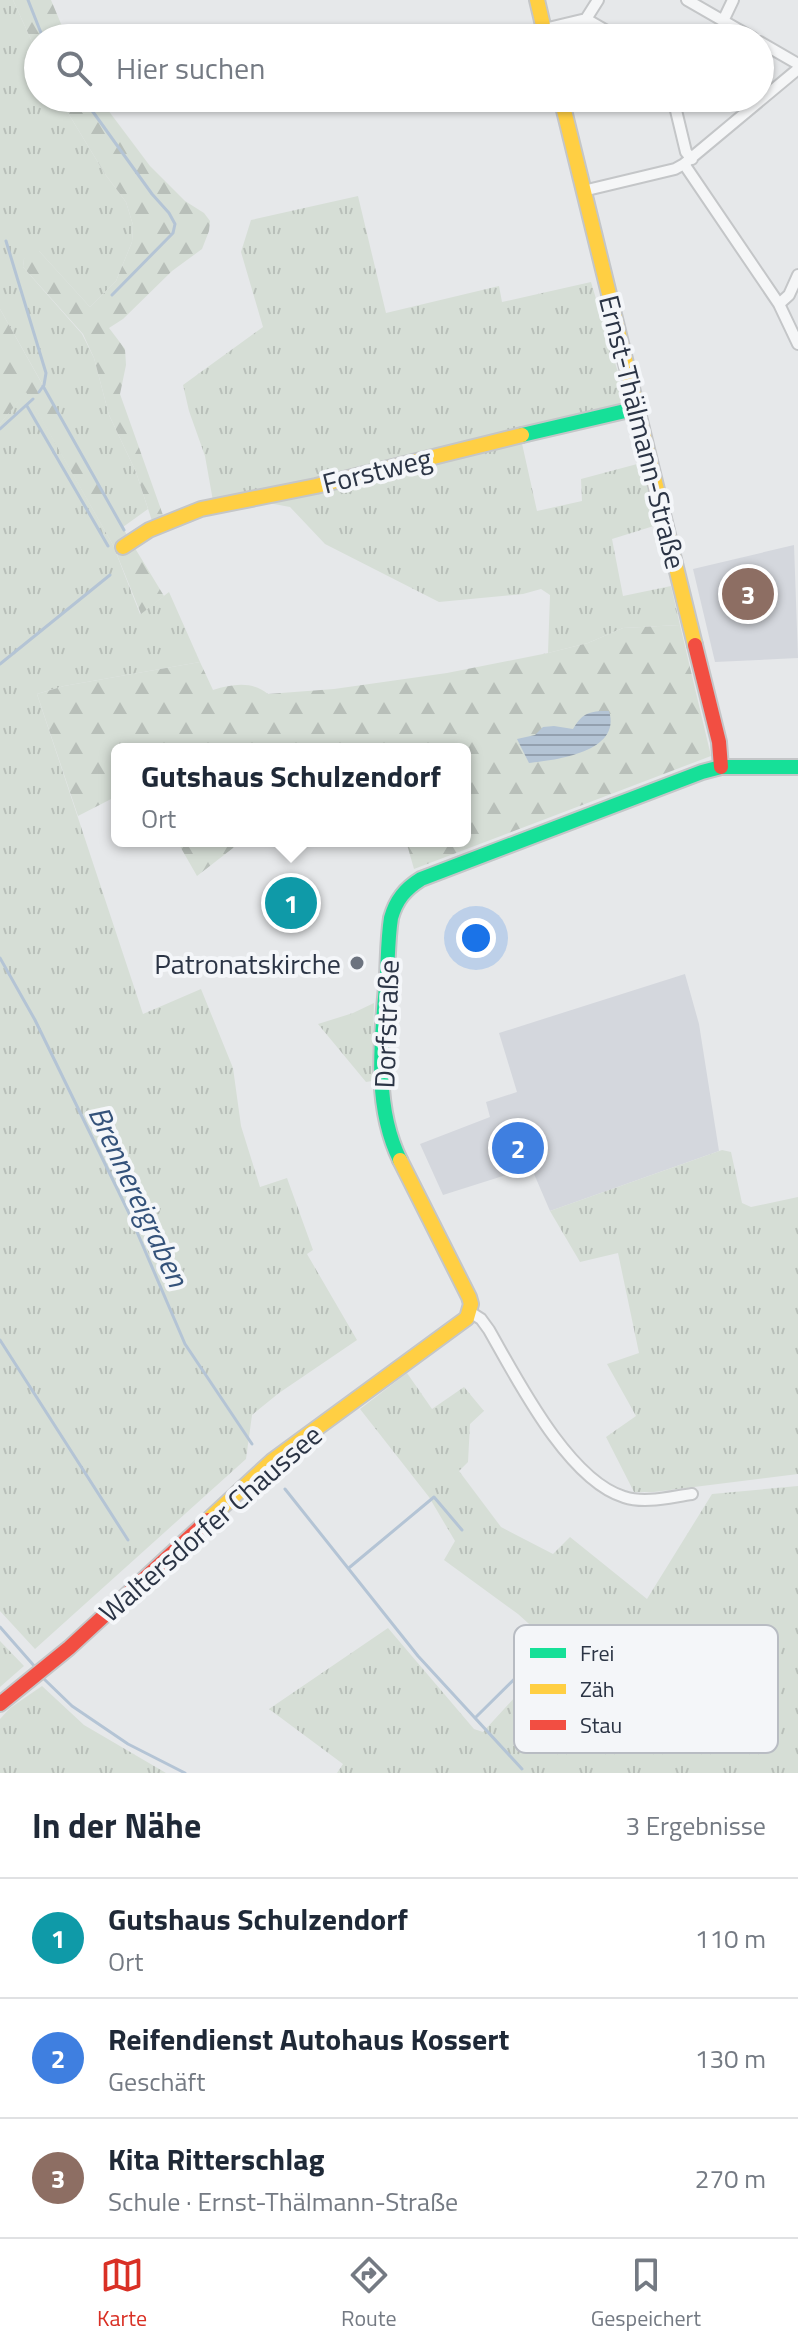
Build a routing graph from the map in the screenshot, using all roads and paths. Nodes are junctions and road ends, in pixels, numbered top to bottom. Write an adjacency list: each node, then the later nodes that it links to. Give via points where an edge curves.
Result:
1 (537, 0): 7 (street)
2 (598, 0): 5 (street)
3 (687, 0): 6 (street)
4 (733, 0): 6 (street)
5 (586, 19): 8 (street); 9 (street)
6 (723, 21): 10 (street)
7 (543, 24)
8 (572, 24)
9 (595, 24)
10 (728, 24)
11 (774, 51): 12 (street)
12 (798, 66): 13 (street)
13 (774, 87)
14 (564, 112): 18 (street, Ernst-Thälmann-Straße)
15 (676, 112): 17 (street)
16 (745, 112): 17 (street)
17 (688, 162): 18 (street); 20 (street)
18 (583, 191): 22 (street, Ernst-Thälmann-Straße)
19 (798, 275): 20 (street)
20 (779, 304): 21 (street)
21 (798, 344)
22 (638, 408): 23 (street, Forstweg, via 201,509); 24 (street, Ernst-Thälmann-Straße)
23 (123, 547)
24 (721, 767): 25 (street); 26 (street, Dorfstraße, via 421,879 398,900 390,924 383,1107 396,1151 469,1297)
25 (798, 767)
26 (470, 1312): 27 (street, Dorfstraße, via 489,1330 550,1433 587,1473 623,1497); 28 (street, Waltersdorfer Chaussee, via 457,1328 272,1461)
27 (692, 1494)
28 (0, 1704)

